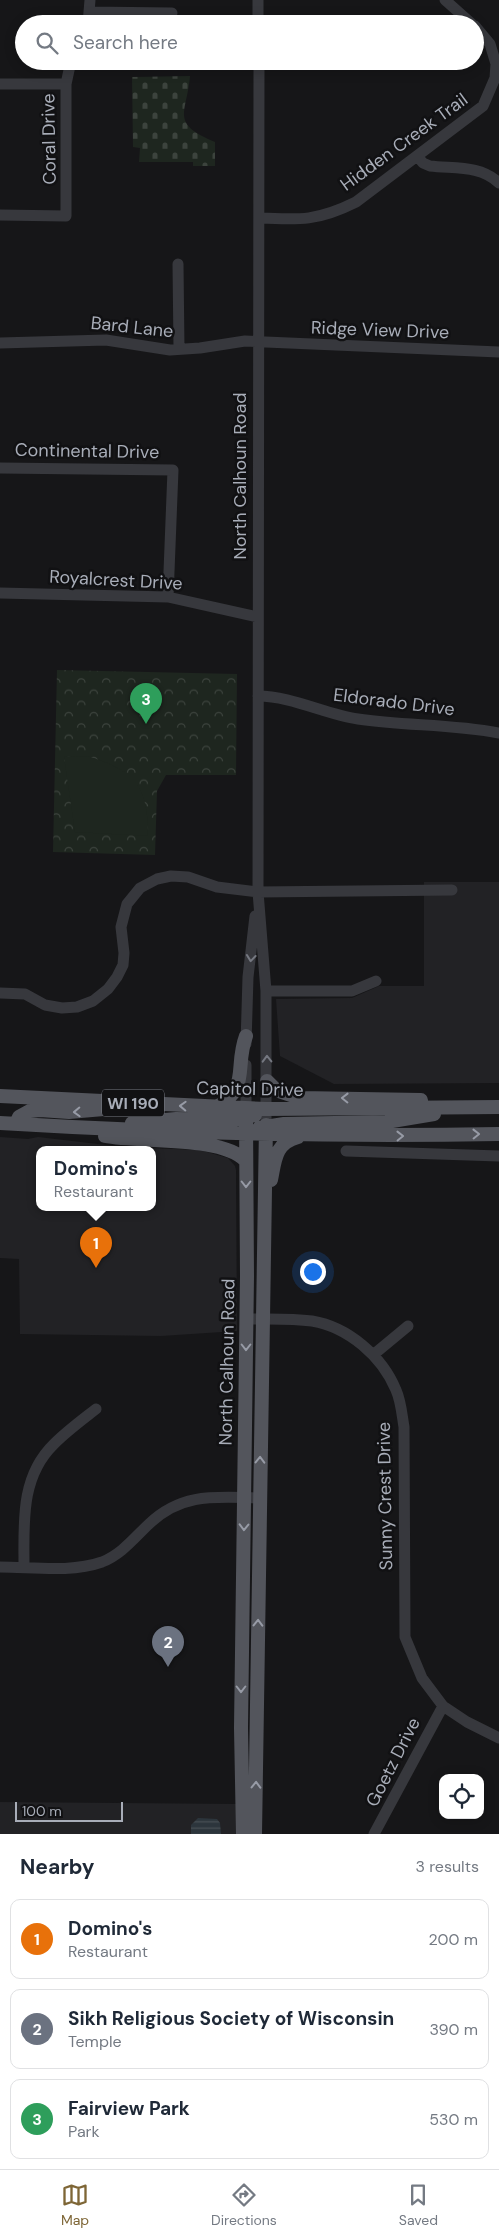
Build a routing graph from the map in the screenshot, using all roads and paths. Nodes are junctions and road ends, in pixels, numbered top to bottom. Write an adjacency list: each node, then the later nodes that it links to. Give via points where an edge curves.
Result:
1 (90, 0): 5 (street)
2 (258, 0): 7 (street)
3 (445, 0): 8 (street)
4 (172, 12): 6 (street)
5 (89, 15)
6 (130, 15)
7 (258, 15)
8 (462, 15)
9 (484, 37): 14 (street, Hidden Creek Trail, via 490,44 496,64 495,78 483,106)
10 (69, 70): 13 (street, Coral Drive)
11 (258, 70): 17 (street, North Calhoun Road)
12 (0, 84): 13 (street)
13 (66, 84): 16 (street, Coral Drive, via 66,216)
14 (417, 156): 15 (street, via 430,166 481,170); 17 (street, Hidden Creek Trail, via 356,202 333,213 316,218)
15 (499, 184)
16 (0, 215)
17 (259, 218): 20 (street, North Calhoun Road)
18 (178, 264): 21 (street)
19 (0, 342): 21 (street, Bard Lane, via 106,340)
20 (259, 342): 21 (street, Bard Lane, via 243,340); 22 (street, Ridge View Drive); 26 (street, North Calhoun Road)
21 (179, 350)
22 (499, 352)
23 (0, 468): 25 (street, Continental Drive, via 173,470)
24 (0, 592): 25 (street, Royalcrest Drive)
25 (168, 597): 26 (street, Royalcrest Drive)
26 (258, 616): 27 (street, North Calhoun Road)
27 (258, 696): 28 (street, Eldorado Drive, via 273,696 360,719); 30 (street, North Calhoun Road)
28 (499, 733)
29 (452, 890): 30 (street)
30 (258, 892): 32 (street, North Calhoun Road); 33 (street, via 217,887 188,877 157,879 140,888 127,904 121,927 122,965 108,989 93,1001 62,1008 46,1005 24,994); 34 (street, North Calhoun Road, one-way to 34, via 248,977)
31 (376, 980): 32 (street, via 352,991)
32 (266, 991): 35 (street, North Calhoun Road, one-way to 32)
33 (0, 993)
34 (246, 1036): 39 (main road, via 235,1094); 42 (street, North Calhoun Road)
35 (267, 1081): 38 (main road, one-way to 35, via 397,1099 300,1098 276,1090); 40 (street, North Calhoun Road)
36 (1, 1096): 37 (main road, Capitol Drive / WI 190)
37 (143, 1104): 39 (main road, Capitol Drive / WI 190, one-way to 37); 44 (main road, one-way to 44, via 96,1111 30,1111 19,1117)
38 (499, 1106): 41 (main road, Capitol Drive)
39 (215, 1108): 42 (main road, Capitol Drive / WI 190)
40 (266, 1109): 41 (main road, Capitol Drive); 42 (main road); 47 (street, North Calhoun Road)
41 (456, 1109): 47 (main road, via 414,1119)
42 (246, 1113): 46 (main road); 48 (main road, North Calhoun Road)
43 (0, 1122): 44 (main road, WI 190)
44 (16, 1124): 45 (main road, WI 190)
45 (57, 1126): 46 (main road, WI 190); 53 (main road, via 125,1140 210,1144)
46 (86, 1127): 48 (main road, WI 190)
47 (266, 1130): 48 (main road); 50 (main road); 54 (main road, North Calhoun Road)
48 (246, 1134): 53 (main road, North Calhoun Road)
49 (499, 1134): 50 (main road, one-way to 49)
50 (306, 1135): 54 (main road, via 286,1141 278,1149)
51 (346, 1151): 52 (street)
52 (499, 1156)
53 (246, 1161): 55 (main road, North Calhoun Road, one-way to 55)
54 (264, 1223): 56 (main road, North Calhoun Road)
55 (246, 1319): 56 (street, Sunny Crest Drive); 60 (main road, North Calhoun Road, one-way to 60)
56 (262, 1319): 58 (street, Sunny Crest Drive, via 293,1319 326,1325 338,1329); 61 (main road, North Calhoun Road, one-way to 56)
57 (408, 1326): 58 (street)
58 (373, 1355): 64 (street, Sunny Crest Drive, via 396,1390 404,1427 405,1637 422,1678)
59 (96, 1409): 63 (street, via 54,1444 35,1471 24,1509)
60 (245, 1498): 61 (street); 63 (street, via 204,1498 174,1505 120,1551 96,1564); 66 (main road, North Calhoun Road, one-way to 66, via 241,1718)
61 (259, 1498): 67 (main road, North Calhoun Road, one-way to 61)
62 (0, 1567): 63 (street)
63 (24, 1567)
64 (443, 1706): 65 (street, Sunny Crest Drive); 68 (street, Goetz Drive)
65 (499, 1738)
66 (243, 1834)
67 (255, 1834)
68 (374, 1834)

